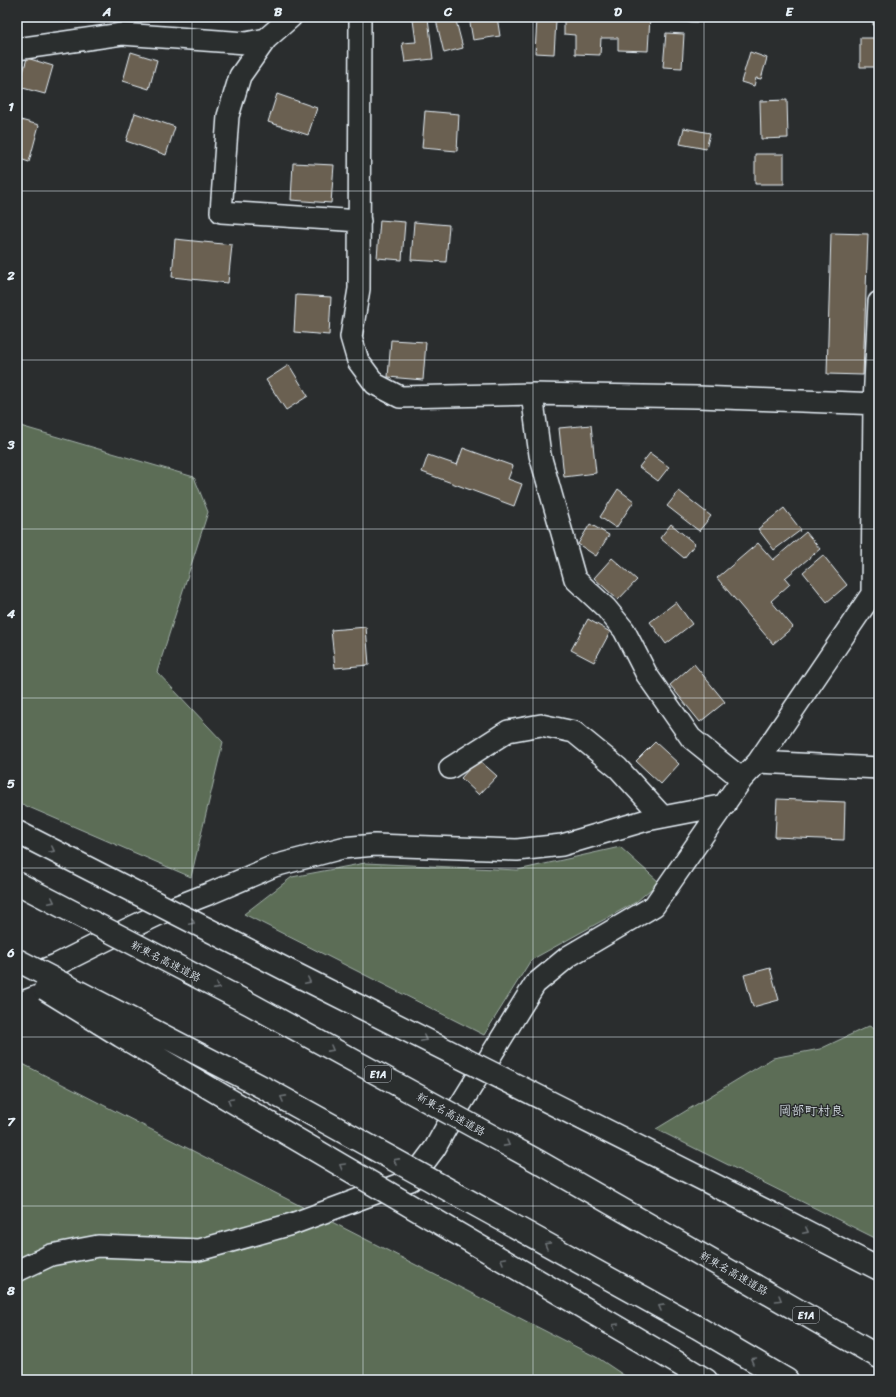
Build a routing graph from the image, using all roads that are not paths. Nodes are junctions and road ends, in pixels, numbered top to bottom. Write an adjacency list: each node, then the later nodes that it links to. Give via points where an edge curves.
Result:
1 (291, 17): 3 (street)
2 (360, 17): 5 (street)
3 (266, 39): 4 (street, via 246,43 122,34); 5 (street, via 240,76 228,116 221,212)
4 (17, 49)
5 (360, 221): 7 (street, via 359,288 351,337 358,361 375,384 400,397)
6 (879, 302): 8 (street)
7 (532, 394): 8 (street); 12 (street, via 540,455 575,579 606,608 624,630 647,675 691,738)
8 (876, 403): 9 (street, via 872,594)
9 (758, 762): 11 (street); 12 (street)
10 (450, 768): 14 (street, via 508,731 541,725 574,732 618,768)
11 (879, 768)
12 (742, 779): 13 (street)
13 (725, 805): 14 (street); 21 (street, via 654,906 568,956 535,984 435,1148 411,1180 292,1224 199,1250 98,1246 51,1255)
14 (663, 817): 19 (street, via 562,846 517,850 375,844 335,850 274,866 170,909 56,965)
15 (17, 832): 20 (highway, one-way to 20, bridge)
16 (17, 884): 22 (highway, 新東名高速道路 / E1A, one-way to 22, bridge, via 250,1004 539,1162)
17 (17, 960): 24 (highway, one-way to 17, bridge, via 695,1326 266,1089)
18 (17, 972): 23 (highway, one-way to 18, bridge, via 121,1036)
19 (17, 980)
20 (879, 1269)
21 (17, 1271)
22 (879, 1357)
23 (706, 1380)
24 (787, 1380)

